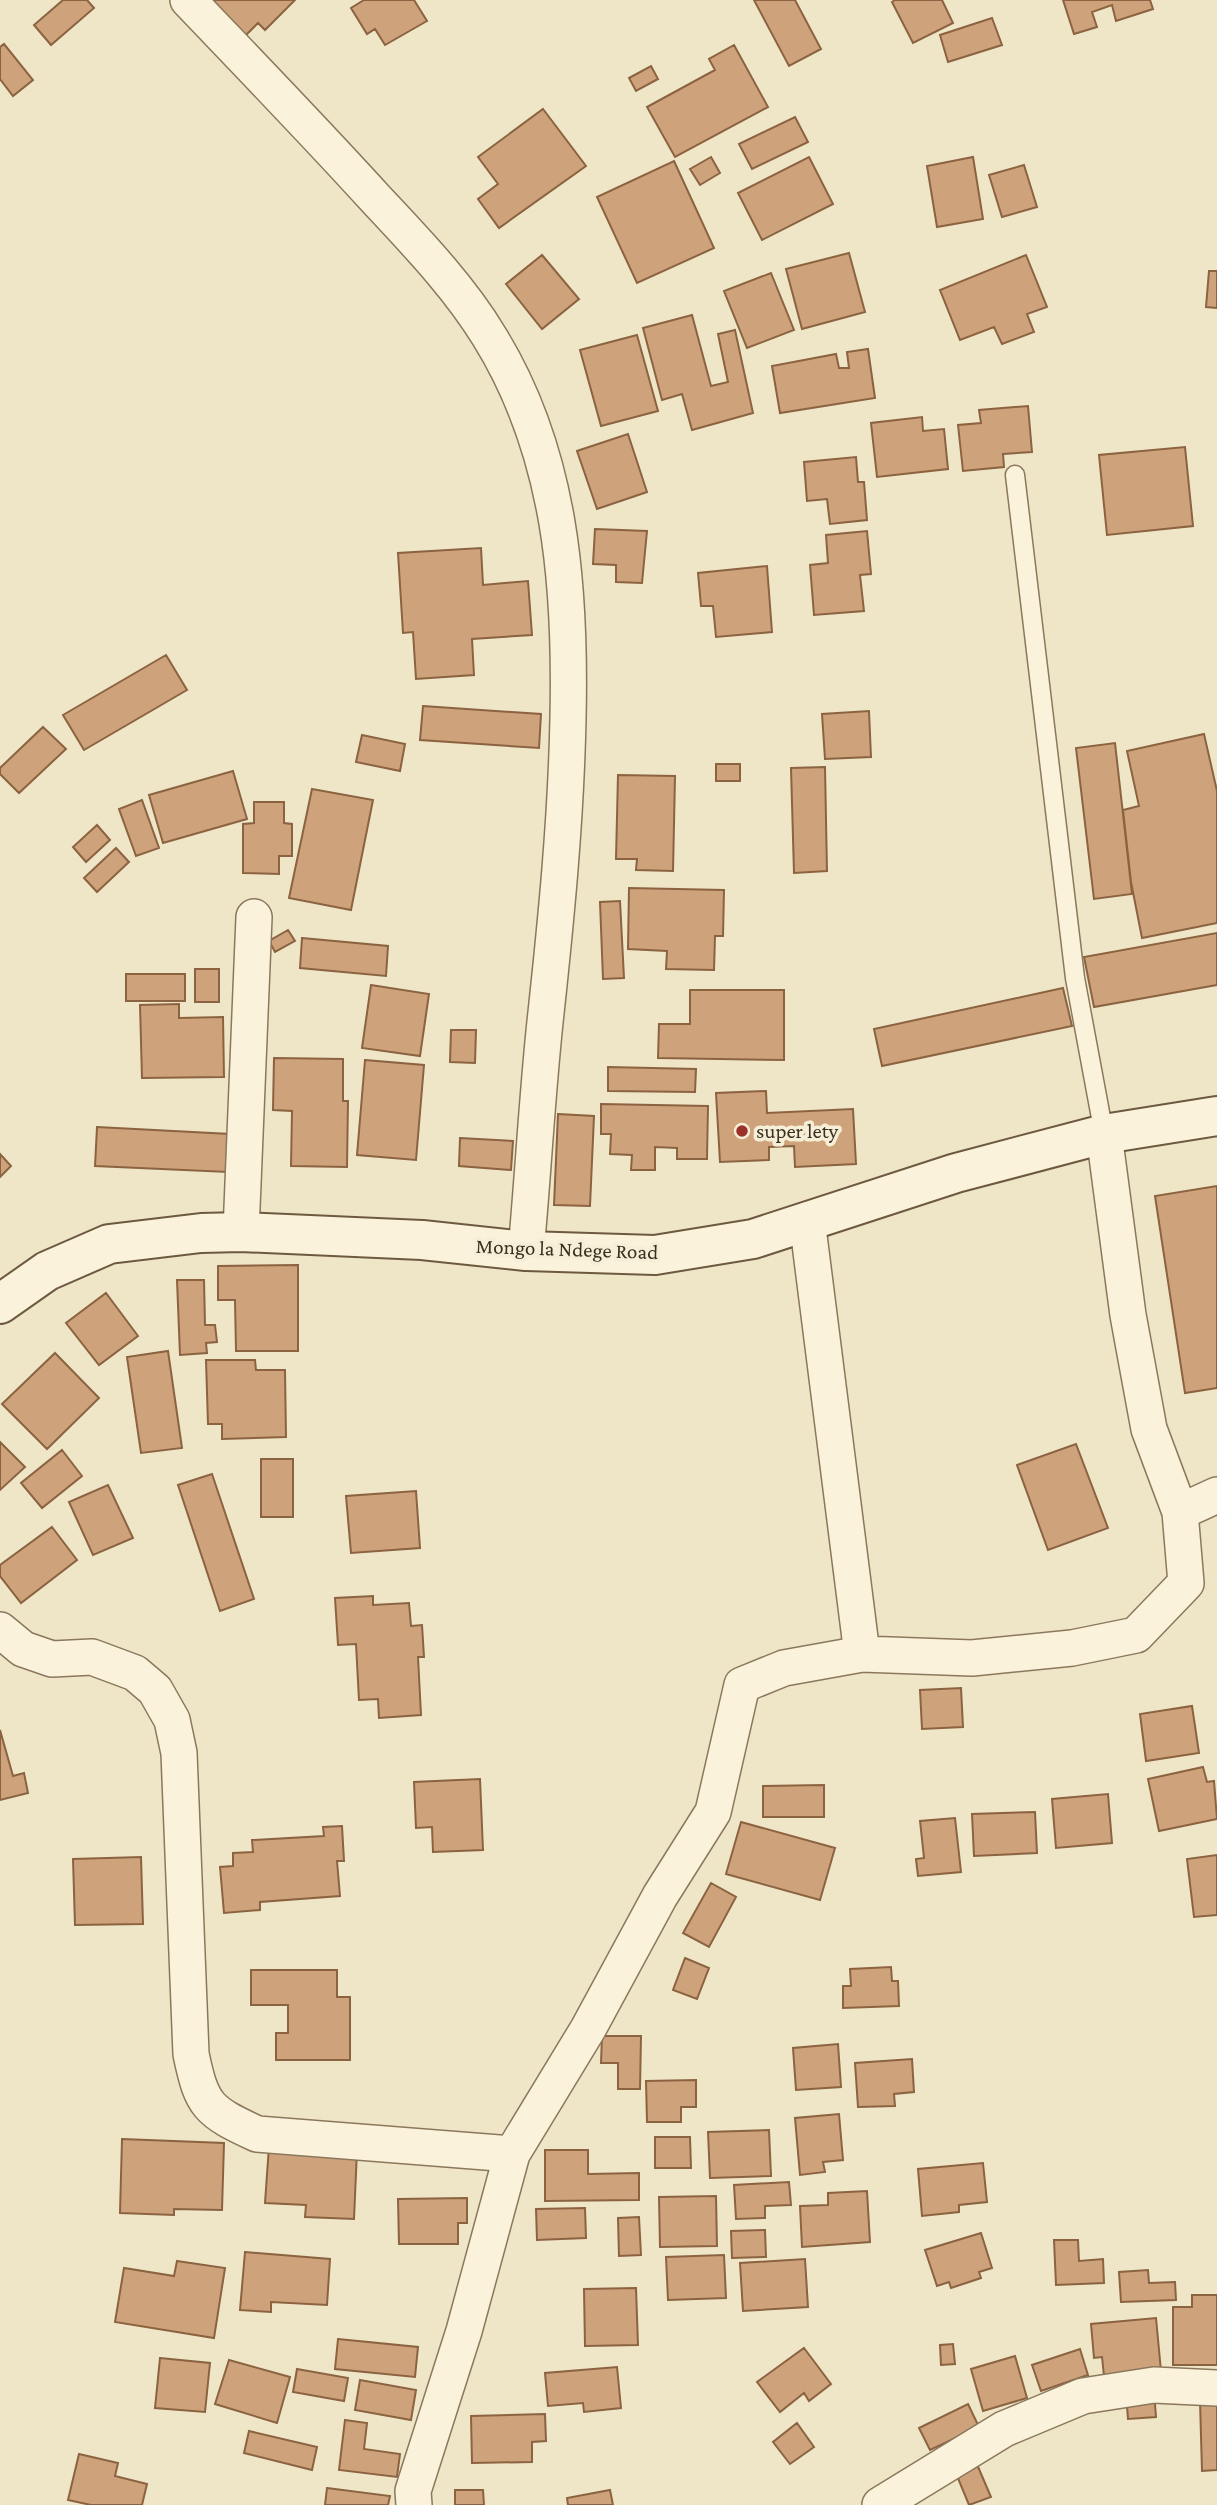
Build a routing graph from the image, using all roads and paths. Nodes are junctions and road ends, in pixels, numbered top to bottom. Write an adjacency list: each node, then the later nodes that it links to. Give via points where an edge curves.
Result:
1 (188, 0): 8 (street, via 428,254 489,335 526,410 549,475 562,539 570,632 567,759 561,890)
2 (1015, 475): 5 (lane, via 1075,978)
3 (254, 917): 7 (street)
4 (1217, 1116): 5 (street, Mongo la Ndege Road)
5 (1104, 1134): 6 (street, Mongo la Ndege Road); 11 (street, via 1128,1315 1149,1429)
6 (807, 1220): 8 (street, Mongo la Ndege Road, via 753,1239 655,1255); 13 (street)
7 (241, 1232): 8 (street, Mongo la Ndege Road, via 422,1240); 9 (street, Mongo la Ndege Road, via 109,1244 47,1271)
8 (526, 1251)
9 (0, 1304)
10 (1217, 1495): 11 (street)
11 (1180, 1511): 13 (street, via 1186,1583 1136,1635 1072,1648 972,1658)
12 (0, 1630): 14 (street, via 23,1649 52,1659 92,1657 135,1673 155,1690 172,1720 179,1752 191,2054 200,2094 219,2117 257,2134)
13 (862, 1654): 14 (street, via 783,1668 743,1685 713,1812)
14 (512, 2154): 16 (street, via 460,2344 413,2491)
15 (1217, 2388): 17 (street, via 1154,2385 1083,2396 1003,2429)
16 (414, 2505)
17 (880, 2505)

